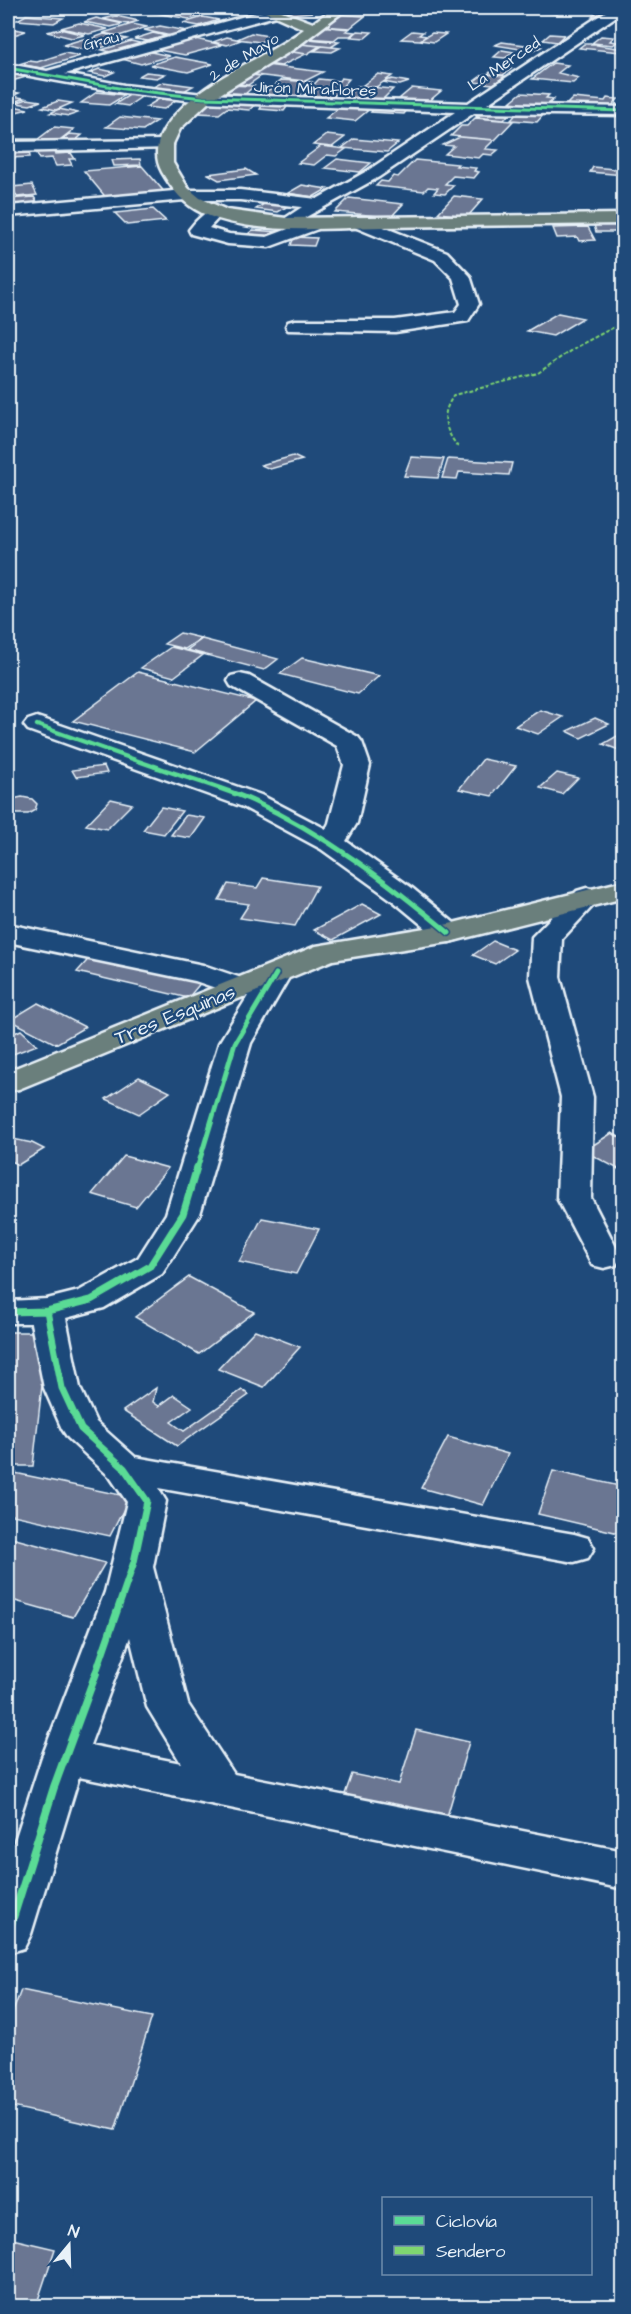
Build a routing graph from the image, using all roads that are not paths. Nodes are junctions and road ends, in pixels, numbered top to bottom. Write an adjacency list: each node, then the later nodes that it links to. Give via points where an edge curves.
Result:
1 (341, 8): 4 (main road, 2 de Mayo)
2 (619, 8): 9 (street, La Merced)
3 (269, 10): 4 (main road); 6 (street, Grau)
4 (313, 28): 8 (main road, 2 de Mayo)
5 (8, 68): 6 (street, Jirón Miraflores)
6 (44, 75): 7 (street, Grau); 8 (street, Jirón Miraflores)
7 (8, 84)
8 (202, 98): 9 (street, Jirón Miraflores); 11 (main road, 2 de Mayo, via 176,123)
9 (471, 108): 10 (street, Jirón Miraflores); 14 (street, La Merced, via 373,174)
10 (624, 111)
11 (165, 145): 12 (street); 13 (main road, via 164,160)
12 (8, 147)
13 (188, 198): 14 (street, via 240,195); 15 (street); 16 (main road)
14 (320, 204): 19 (street, La Merced)
15 (8, 211)
16 (215, 213): 19 (main road); 20 (street, via 196,230 228,239 269,242)
17 (624, 219): 18 (main road)
18 (358, 222): 20 (main road); 21 (street, via 441,256 461,276 470,304 460,317 395,326)
19 (286, 223): 20 (main road)
20 (320, 223)
21 (295, 326)
22 (240, 681): 24 (street, via 349,741 357,765 343,823)
23 (37, 725): 24 (street, via 252,801)
24 (331, 843): 28 (street)
25 (624, 889): 26 (main road, Tres Esquinas)
26 (587, 897): 28 (main road, Tres Esquinas); 32 (street, via 547,937 545,977 577,1097 574,1198)
27 (8, 933): 30 (street, via 203,974)
28 (449, 933): 29 (main road, Tres Esquinas, via 326,952)
29 (276, 974): 30 (main road, Tres Esquinas); 33 (street, via 235,1043 183,1214 150,1266 91,1300)
30 (242, 988): 31 (main road, Tres Esquinas)
31 (8, 1082)
32 (604, 1257)
33 (47, 1311): 34 (street); 35 (street, via 62,1388 81,1429)
34 (8, 1312)
35 (124, 1468): 36 (street); 37 (street, via 147,1502)
36 (574, 1548)
37 (134, 1569): 38 (street); 39 (street, via 168,1707)
38 (64, 1757): 39 (street); 41 (street)
39 (220, 1789): 40 (street)
40 (624, 1870)
41 (8, 1934)

